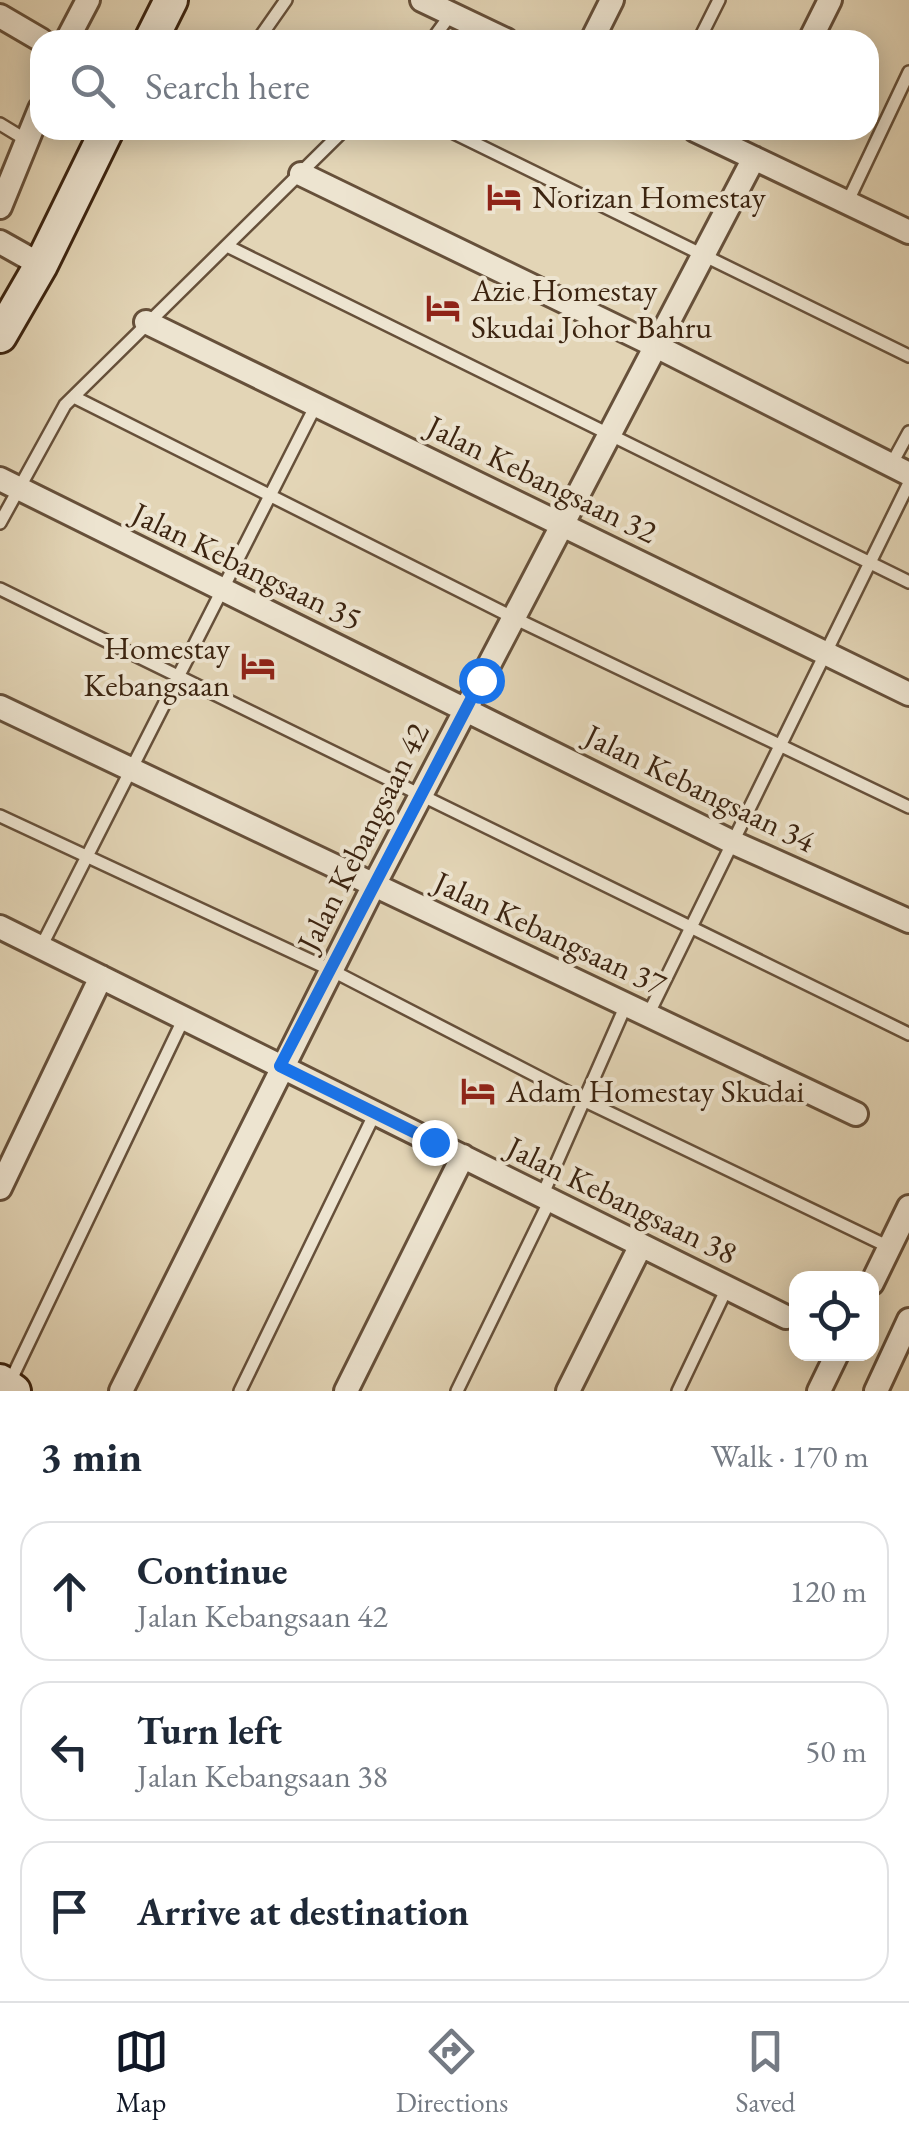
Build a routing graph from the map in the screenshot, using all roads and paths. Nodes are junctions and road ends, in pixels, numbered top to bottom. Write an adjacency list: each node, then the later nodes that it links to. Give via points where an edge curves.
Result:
1 (88, 0): 10 (street)
2 (171, 0): 11 (street)
3 (286, 0): 12 (lane)
4 (422, 0): 8 (street)
5 (612, 0): 15 (street)
6 (719, 0): 16 (lane)
7 (830, 0): 17 (street)
8 (451, 14): 13 (lane); 14 (street)
9 (0, 16): 18 (street)
10 (72, 30)
11 (156, 30)
12 (265, 30)
13 (439, 30)
14 (485, 30)
15 (597, 30)
16 (704, 30)
17 (815, 30)
18 (30, 34)
19 (909, 72): 21 (lane)
20 (0, 124): 28 (lane)
21 (879, 135)
22 (30, 136): 28 (street)
23 (102, 140): 37 (street)
24 (334, 140): 30 (lane)
25 (468, 140): 36 (lane)
26 (716, 140): 29 (street)
27 (877, 140): 31 (lane)
28 (28, 141): 32 (street)
29 (754, 158): 31 (street); 36 (street, Jalan Kebangsaan 42)
30 (301, 174): 35 (lane); 40 (street)
31 (847, 203): 33 (street)
32 (0, 207)
33 (909, 232)
34 (0, 242): 37 (street)
35 (226, 246): 38 (lane); 45 (lane)
36 (703, 256): 40 (street, Jalan Kebangsaan 42); 41 (lane)
37 (42, 265): 39 (street)
38 (146, 322): 42 (lane); 43 (street, Jalan Kebangsaan 32)
39 (0, 336)
40 (656, 346): 45 (street, Jalan Kebangsaan 42); 46 (street)
41 (909, 356)
42 (74, 397): 47 (lane); 49 (lane)
43 (316, 405): 49 (lane); 51 (street, Jalan Kebangsaan 32)
44 (909, 432): 46 (lane)
45 (609, 435): 51 (street, Jalan Kebangsaan 42); 52 (lane)
46 (900, 470)
47 (8, 483): 50 (lane); 55 (street, Jalan Kebangsaan 35)
48 (909, 483): 52 (lane)
49 (270, 494): 55 (lane); 56 (lane)
50 (0, 523)
51 (562, 524): 56 (street, Jalan Kebangsaan 42); 57 (street, Jalan Kebangsaan 32)
52 (870, 563): 53 (lane); 57 (lane)
53 (909, 582)
54 (0, 590): 58 (lane)
55 (222, 591): 58 (lane); 61 (street, Jalan Kebangsaan 35)
56 (514, 618): 61 (street, Jalan Kebangsaan 42); 62 (lane)
57 (825, 653): 59 (street, Jalan Kebangsaan 32); 62 (lane)
58 (179, 676): 63 (lane); 64 (lane)
59 (909, 694)
60 (0, 707): 63 (street, Jalan Kebangsaan 37)
61 (465, 710): 64 (street, Jalan Kebangsaan 42); 67 (street, Jalan Kebangsaan 34)
62 (781, 743): 65 (lane); 67 (lane)
63 (131, 770): 68 (lane); 69 (street, Jalan Kebangsaan 37)
64 (420, 796): 69 (street, Jalan Kebangsaan 42); 71 (lane)
65 (909, 807)
66 (0, 816): 68 (lane)
67 (732, 842): 70 (street, Jalan Kebangsaan 34); 71 (lane)
68 (86, 858): 73 (lane); 74 (lane)
69 (374, 885): 74 (street, Jalan Kebangsaan 42); 76 (street, Jalan Kebangsaan 37)
70 (909, 921)
71 (690, 927): 77 (lane); 79 (lane)
72 (1, 931): 73 (street, Jalan Kebangsaan 38)
73 (41, 947): 75 (street, Jalan Kebangsaan 38)
74 (331, 970): 80 (street, Jalan Kebangsaan 42); 81 (lane)
75 (100, 977): 78 (street, Jalan Kebangsaan 38); 85 (street)
76 (626, 1004): 77 (street, Jalan Kebangsaan 37); 81 (lane)
77 (648, 1015): 83 (street, Jalan Kebangsaan 37)
78 (184, 1018): 80 (street, Jalan Kebangsaan 38); 95 (lane)
79 (909, 1034)
80 (280, 1066): 82 (street, Jalan Kebangsaan 38); 97 (street, Jalan Kebangsaan 42)
81 (583, 1100): 86 (lane); 89 (lane)
82 (375, 1113): 84 (street, Jalan Kebangsaan 38); 98 (lane)
83 (856, 1114)
84 (463, 1156): 86 (street, Jalan Kebangsaan 38); 99 (street)
85 (0, 1188)
86 (546, 1198): 88 (street, Jalan Kebangsaan 38); 100 (lane)
87 (909, 1207): 89 (street)
88 (641, 1245): 91 (street, Jalan Kebangsaan 38); 101 (street)
89 (889, 1248): 90 (street)
90 (878, 1271)
91 (727, 1288): 92 (street, Jalan Kebangsaan 38); 102 (lane)
92 (786, 1317)
93 (909, 1320): 96 (street)
94 (834, 1361): 103 (street)
95 (7, 1386)
96 (887, 1388)
97 (121, 1391)
98 (240, 1391)
99 (346, 1391)
100 (456, 1391)
101 (568, 1391)
102 (678, 1391)
103 (819, 1391)

